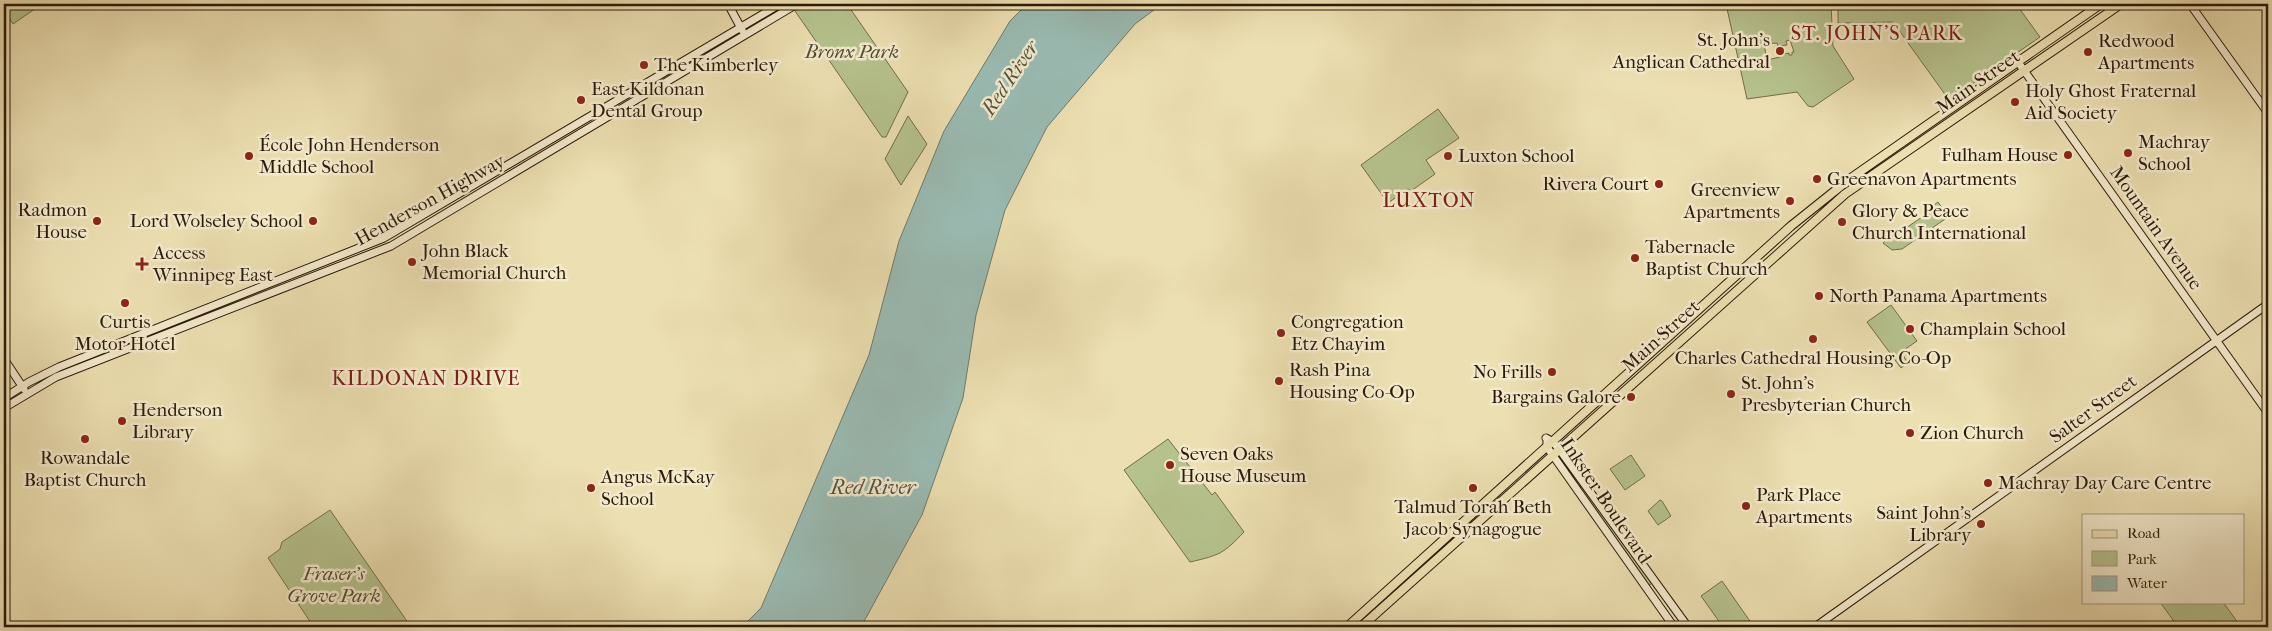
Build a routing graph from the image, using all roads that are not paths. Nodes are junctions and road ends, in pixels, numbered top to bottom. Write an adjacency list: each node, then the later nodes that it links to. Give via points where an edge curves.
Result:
1 (728, 4): 7 (main road)
2 (780, 4): 7 (main road, Henderson Highway)
3 (797, 4): 8 (main road, Henderson Highway)
4 (2102, 4): 9 (main road, Main Street)
5 (2121, 4): 10 (main road, Main Street)
6 (2190, 4): 11 (main road)
7 (742, 26): 8 (main road); 12 (main road, Henderson Highway, via 384,238)
8 (744, 35): 13 (main road, Henderson Highway, via 390,246)
9 (2018, 62): 10 (main road, Mountain Avenue); 26 (main road, Main Street, via 1839,186)
10 (2024, 70): 17 (main road, Mountain Avenue); 27 (main road, Main Street, via 1845,194)
11 (2268, 113)
12 (279, 281): 13 (main road); 14 (main road, Henderson Highway)
13 (282, 290): 16 (main road, Henderson Highway)
14 (230, 300): 16 (main road); 19 (main road, Henderson Highway)
15 (2268, 304): 17 (main road, Salter Street)
16 (234, 308): 20 (main road, Henderson Highway)
17 (2217, 340): 25 (main road, Mountain Avenue); 32 (main road, Salter Street)
18 (4, 359): 21 (main road)
19 (80, 359): 20 (main road); 21 (main road, Henderson Highway)
20 (79, 369): 22 (main road, Henderson Highway)
21 (22, 386): 22 (main road); 23 (main road, Henderson Highway)
22 (27, 393): 24 (main road, Henderson Highway)
23 (4, 398)
24 (4, 408)
25 (2268, 413)
26 (1550, 444): 27 (main road, Inkster Boulevard); 28 (main road, Main Street)
27 (1556, 452): 29 (main road, Main Street); 30 (main road, Inkster Boulevard); 31 (main road, Inkster Boulevard)
28 (1347, 627)
29 (1361, 627)
30 (1674, 627)
31 (1688, 627)
32 (1815, 627)

